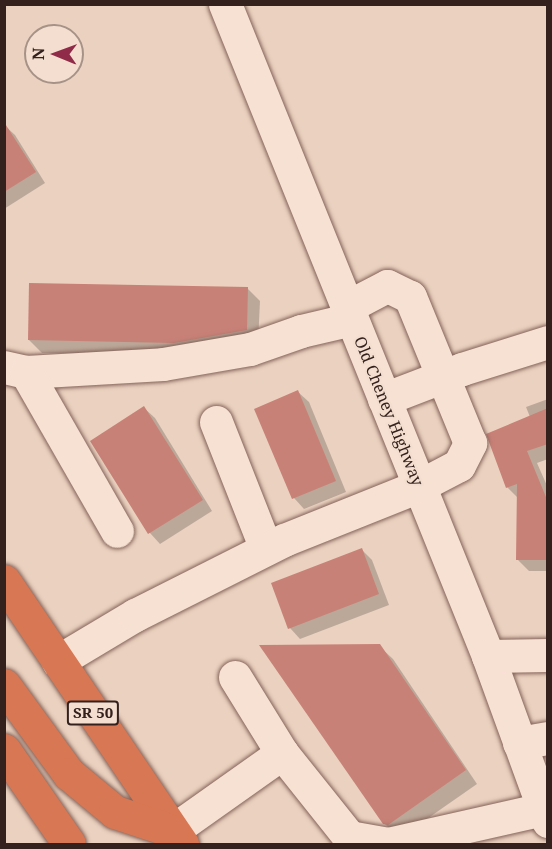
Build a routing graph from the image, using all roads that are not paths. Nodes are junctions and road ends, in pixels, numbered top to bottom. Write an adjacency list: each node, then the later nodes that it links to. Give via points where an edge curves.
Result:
1 (225, 4): 2 (street, Old Cheney Highway)
2 (350, 313): 4 (street, via 250,349 163,364); 5 (street, via 387,286 410,297); 6 (street, Old Cheney Highway)
3 (548, 342): 5 (street)
4 (15, 370): 9 (street)
5 (444, 376): 6 (street); 8 (street, via 470,443 459,465)
6 (384, 399): 8 (street, Old Cheney Highway)
7 (216, 422): 10 (street)
8 (419, 486): 10 (street); 13 (street, Old Cheney Highway)
9 (117, 531)
10 (266, 549): 14 (street, via 135,615)
11 (4, 581): 14 (highway, SR 50)
12 (548, 655): 13 (street)
13 (488, 656): 17 (street, Old Cheney Highway)
14 (58, 661): 21 (highway, SR 50)
15 (236, 677): 19 (street)
16 (4, 685): 21 (highway, via 69,774 115,812)
17 (533, 741): 20 (street, Old Cheney Highway)
18 (4, 750): 22 (highway)
19 (282, 753): 20 (street, via 349,837 388,844); 21 (street)
20 (545, 815)
21 (177, 838)
22 (69, 844)

